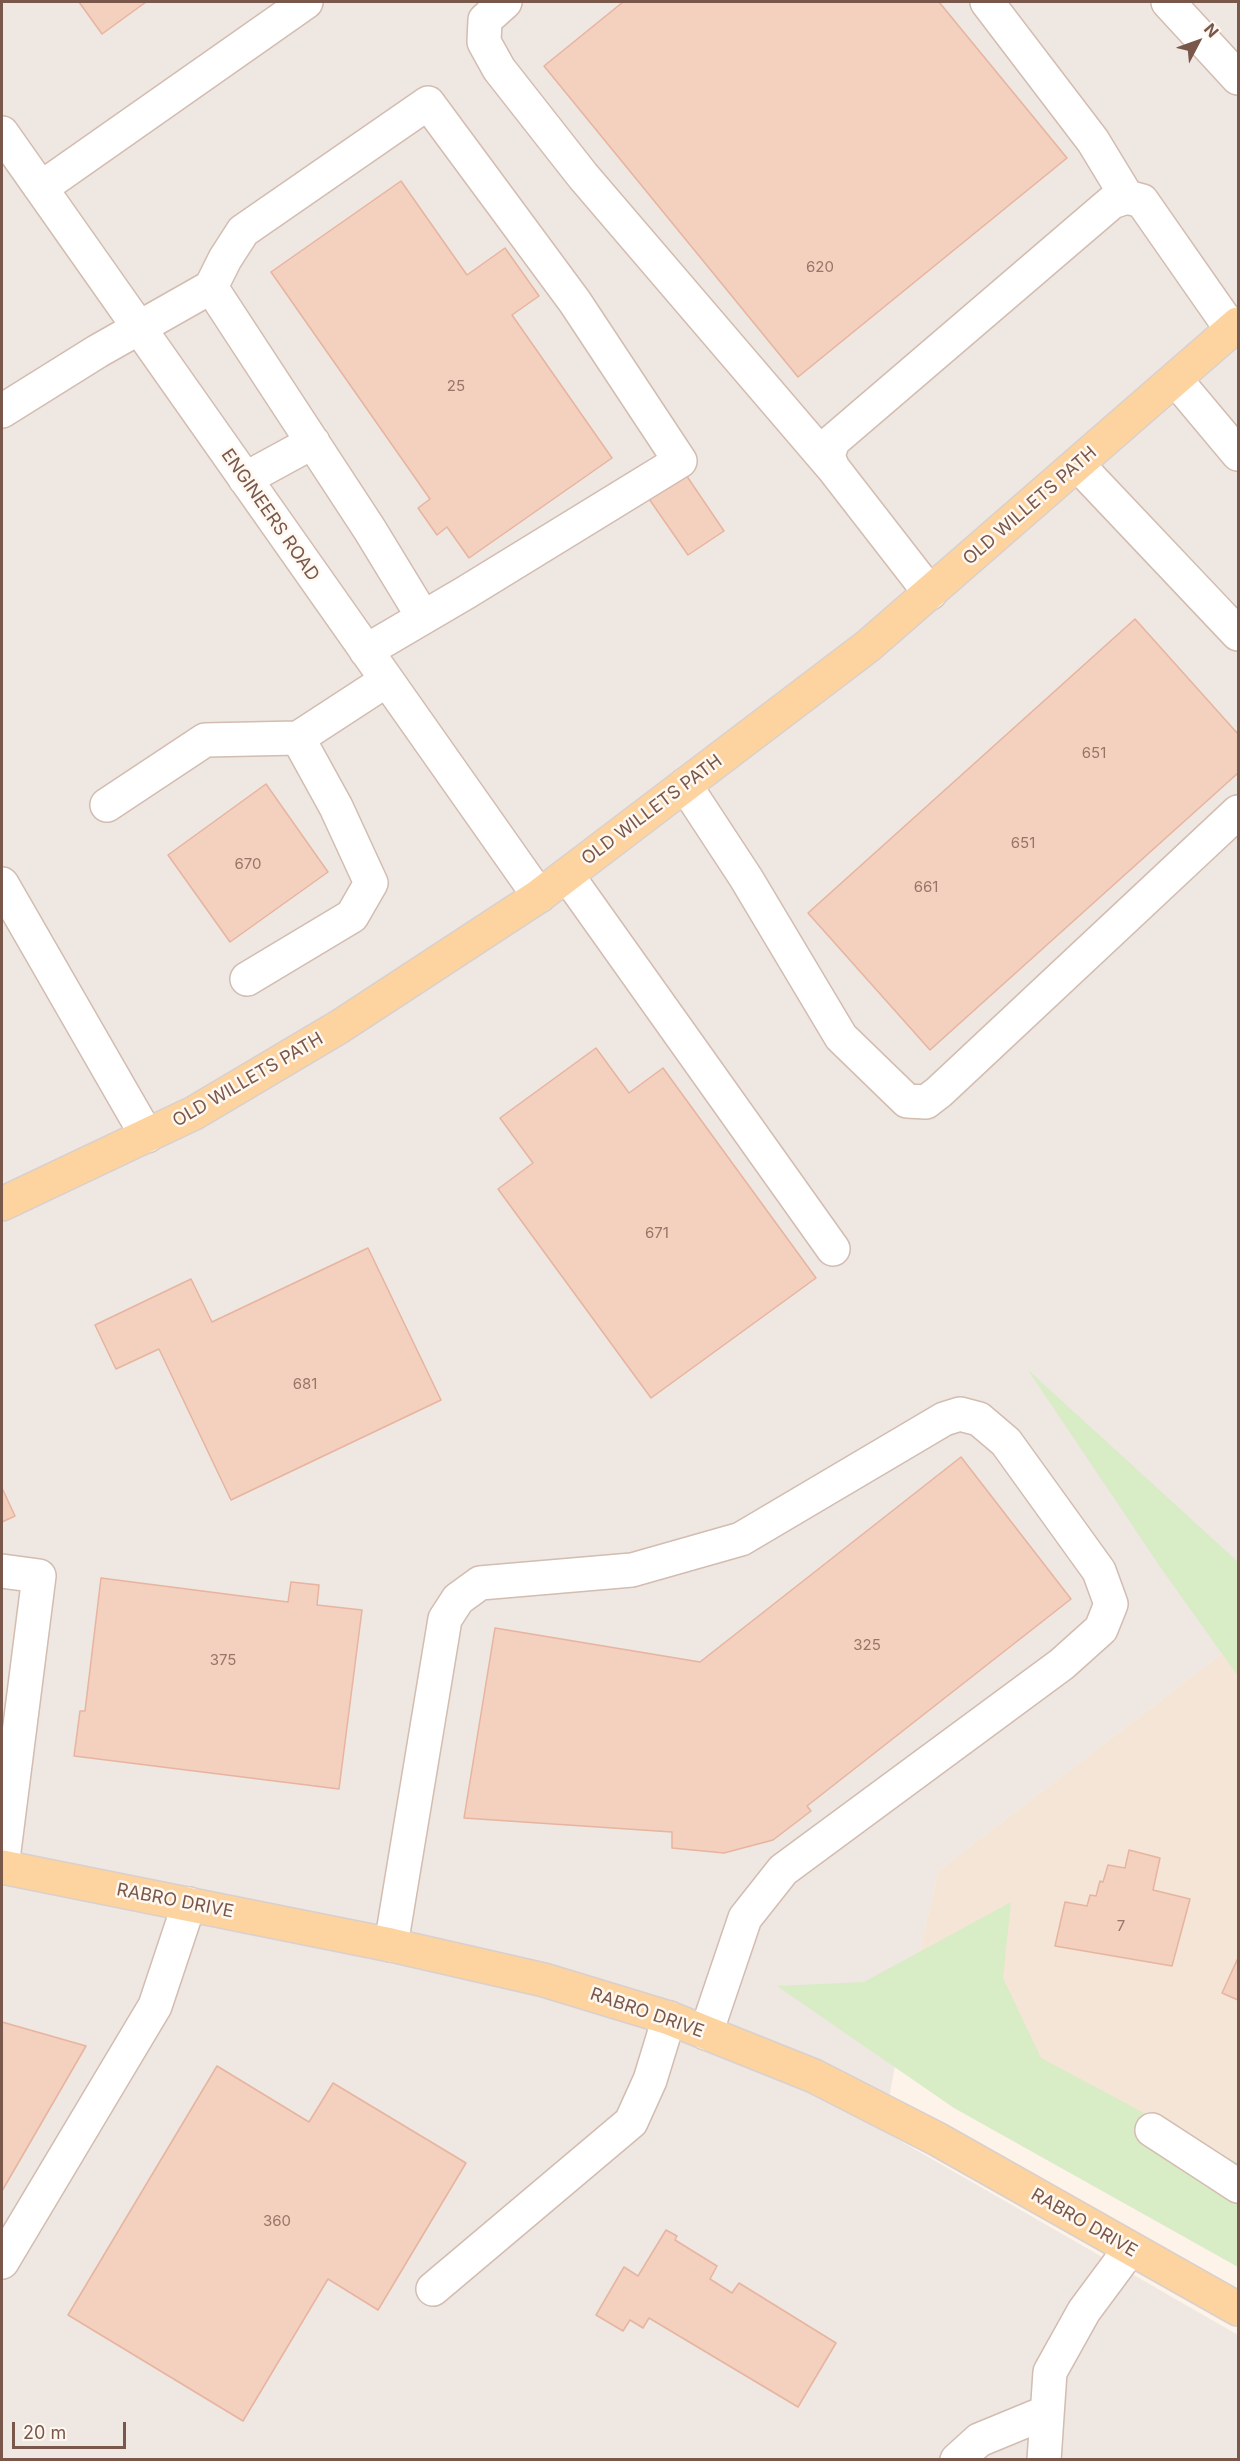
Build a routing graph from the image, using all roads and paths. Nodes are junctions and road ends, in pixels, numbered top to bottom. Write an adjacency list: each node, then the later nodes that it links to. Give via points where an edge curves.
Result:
1 (306, 2): 7 (street)
2 (505, 2): 17 (street, via 485,20 484,42 499,69 583,176)
3 (987, 2): 8 (street, via 1093,141)
4 (1168, 2): 5 (street)
5 (1239, 78)
6 (2, 133): 7 (street, ENGINEERS ROAD)
7 (41, 188): 11 (street, ENGINEERS ROAD)
8 (1127, 197): 10 (street, via 1142,201); 17 (street, via 1112,202 832,441 828,456)
9 (212, 287): 11 (street); 14 (street); 20 (street, via 243,231 428,103 574,302 680,461)
10 (1235, 327): 12 (main road, OLD WILLETS PATH)
11 (139, 328): 13 (street); 18 (street, ENGINEERS ROAD)
12 (1176, 380): 15 (street); 16 (main road, OLD WILLETS PATH)
13 (2, 411)
14 (313, 442): 18 (street); 20 (street)
15 (1239, 454)
16 (1078, 465): 19 (main road, OLD WILLETS PATH); 21 (street)
17 (833, 468): 19 (street)
18 (245, 479): 22 (street, ENGINEERS ROAD)
19 (930, 593): 25 (main road, OLD WILLETS PATH, via 868,646)
20 (423, 617): 22 (street)
21 (1239, 634)
22 (366, 651): 23 (street, ENGINEERS ROAD)
23 (387, 680): 24 (street); 30 (street, ENGINEERS ROAD)
24 (298, 738): 26 (street, via 205,740); 31 (street, via 336,807 371,884 352,916)
25 (685, 785): 27 (street, via 841,1037 907,1101 926,1102); 28 (main road, OLD WILLETS PATH)
26 (107, 805)
27 (1239, 812)
28 (567, 875): 30 (main road, OLD WILLETS PATH); 34 (street)
29 (2, 884): 32 (street)
30 (539, 896): 32 (main road, OLD WILLETS PATH, via 339,1027 194,1113)
31 (247, 979)
32 (147, 1136): 33 (main road, OLD WILLETS PATH)
33 (2, 1204)
34 (833, 1249)
35 (2, 1571): 36 (street, via 39,1576)
36 (9, 1757): 37 (street)
37 (2, 1867): 38 (main road, RABRO DRIVE)
38 (189, 1904): 39 (main road, RABRO DRIVE); 45 (street, via 155,2006)
39 (391, 1945): 40 (main road, RABRO DRIVE, via 544,1980); 41 (street, via 445,1619 458,1599 480,1583 632,1570 741,1539 944,1419 960,1414 979,1419 1006,1442 1100,1571 1111,1604 1101,1629 1062,1664 783,1870 745,1918)
40 (669, 2018): 41 (main road, RABRO DRIVE); 46 (street, via 650,2079 631,2122)
41 (706, 2033): 44 (main road, RABRO DRIVE, via 814,2076 937,2139)
42 (1152, 2130): 43 (street)
43 (1239, 2186)
44 (1130, 2249): 47 (main road, RABRO DRIVE); 48 (street, via 1084,2311 1050,2372)
45 (2, 2262)
46 (433, 2289)
47 (1239, 2309)
48 (1047, 2412): 49 (street, via 979,2440); 50 (street)
49 (957, 2460)
50 (1044, 2460)

